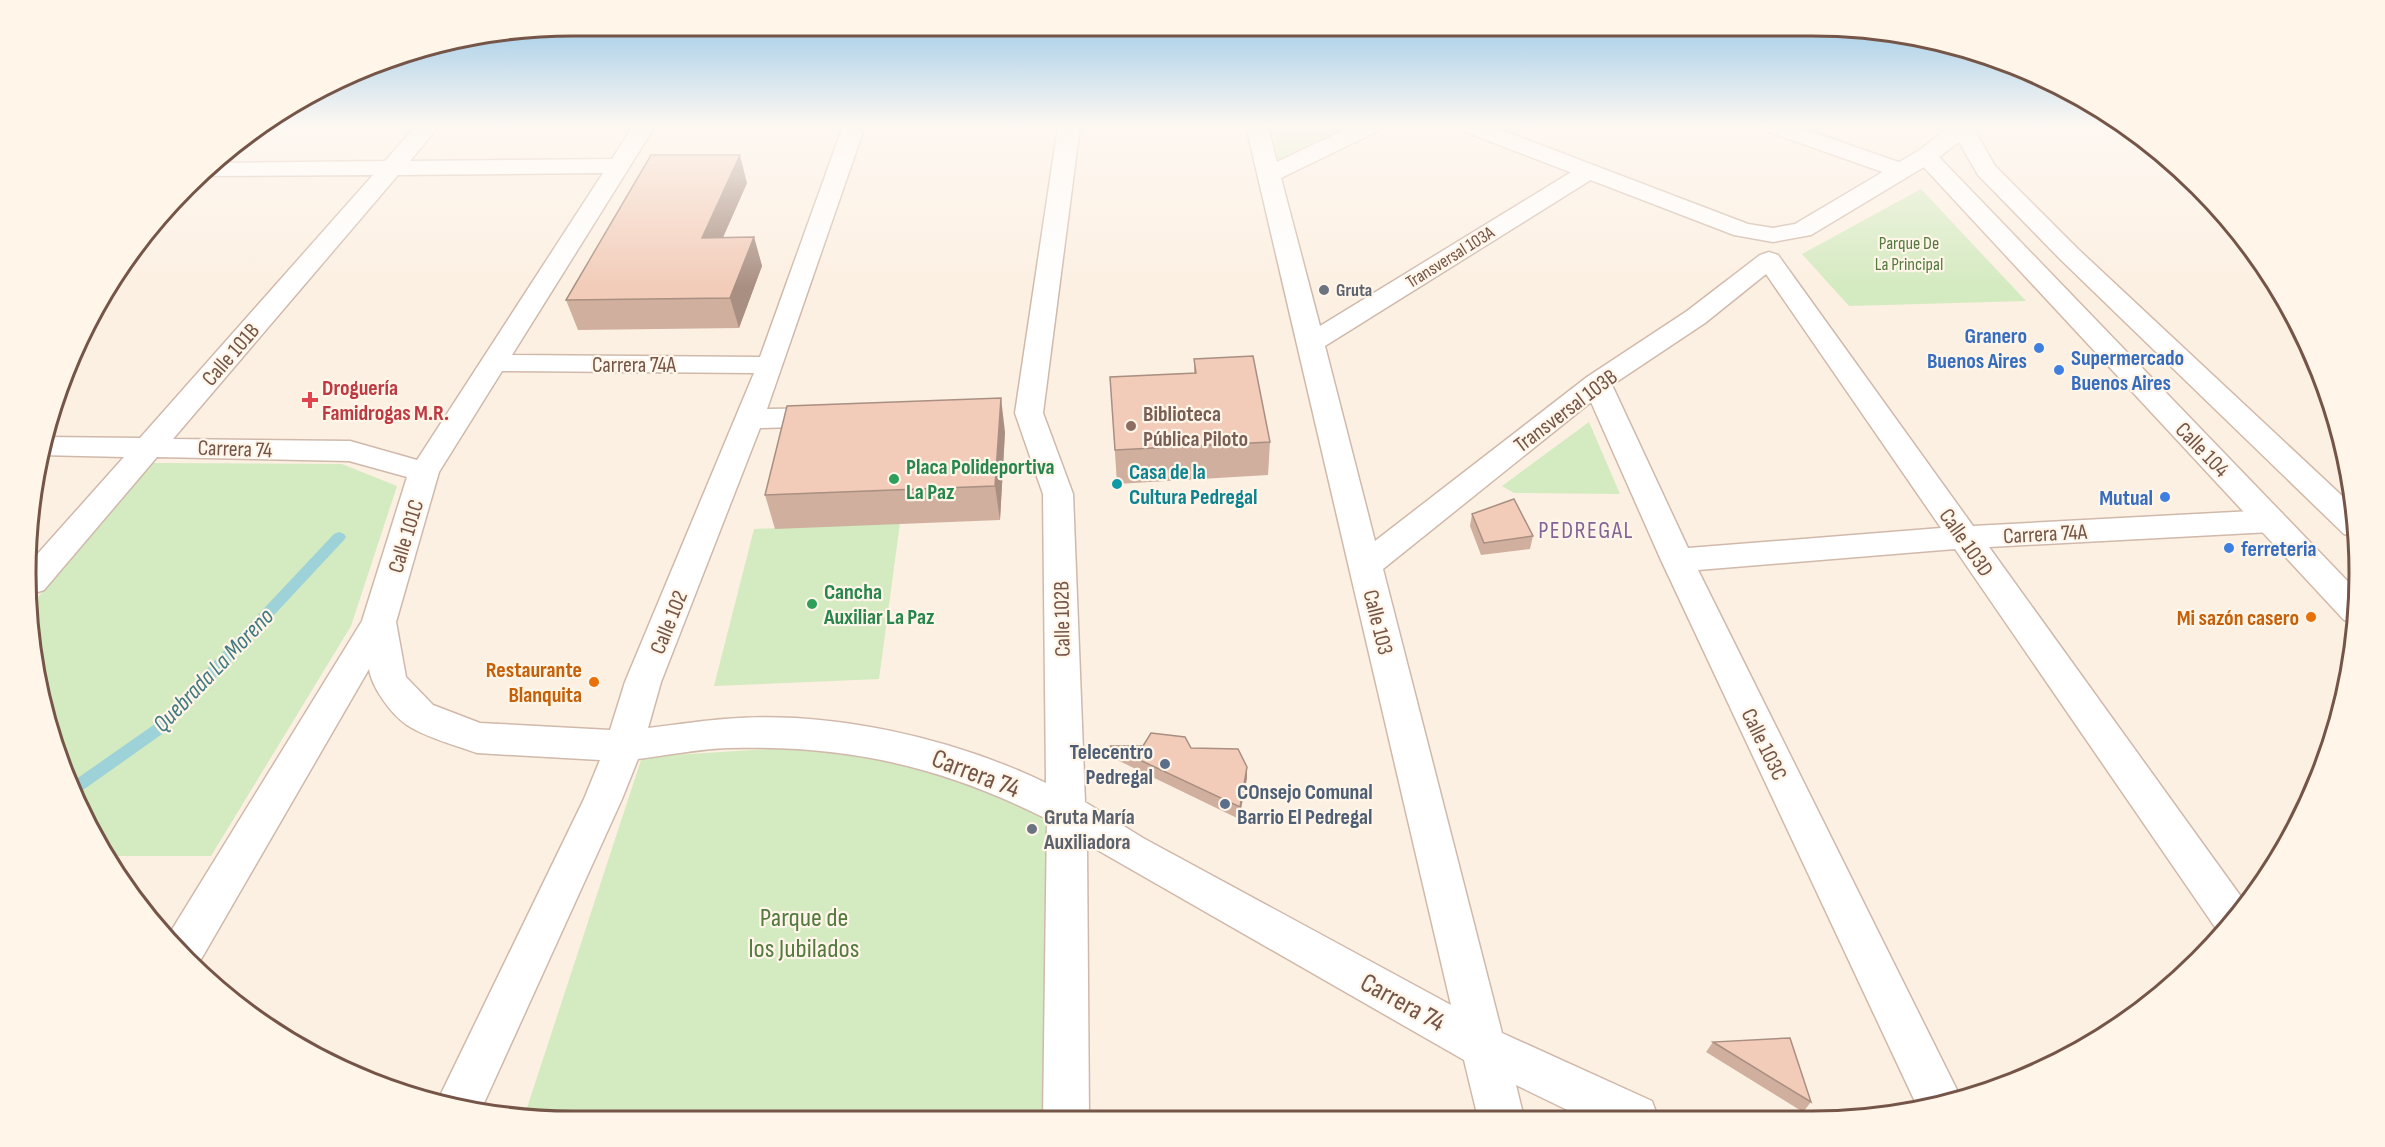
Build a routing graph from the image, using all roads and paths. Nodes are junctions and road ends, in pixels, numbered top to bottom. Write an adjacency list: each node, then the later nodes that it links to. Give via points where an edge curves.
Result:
1 (381, 180): 19 (street, Calle 101B)
2 (611, 180): 13 (street, Calle 101C)
3 (835, 180): 14 (street, Calle 102)
4 (1059, 180): 30 (street, Calle 102B, via 1017,413 1058,494)
5 (1270, 180): 12 (street, Calle 103)
6 (1575, 180): 12 (street, Transversal 103A)
7 (1611, 180): 11 (street, via 1743,230)
8 (1884, 180): 11 (street)
9 (1948, 180): 22 (street, Calle 104)
10 (1996, 180): 21 (street)
11 (1771, 248): 15 (street, Transversal 103B, via 1696,317); 23 (street, Calle 103D)
12 (1311, 344): 25 (street, Calle 103)
13 (496, 363): 14 (street, Carrera 74A); 20 (street, Calle 101C)
14 (771, 365): 17 (street, Calle 102)
15 (1597, 383): 24 (street, Calle 103C); 25 (street, Transversal 103B)
16 (855, 417): 17 (street)
17 (750, 419): 29 (street, Calle 102, via 643,682)
18 (51, 446): 19 (street, Carrera 74)
19 (151, 446): 20 (street, Carrera 74, via 350,451); 26 (street, Calle 101B)
20 (424, 472): 28 (street, Calle 101C)
21 (2346, 518)
22 (2271, 521): 23 (street, Carrera 74A); 27 (street, Calle 104)
23 (1965, 537): 24 (street, Carrera 74A); 31 (street, Calle 103D)
24 (1677, 560): 34 (street, Calle 103C)
25 (1365, 566): 33 (street, Calle 103)
26 (36, 577)
27 (2348, 603)
28 (379, 622): 29 (street, Carrera 74, via 389,682 420,715 477,738); 32 (street, Calle 101C)
29 (624, 746): 30 (street, Carrera 74, via 727,733 826,735 920,752 1010,783); 35 (street, Calle 102)
30 (1067, 811): 33 (street, Carrera 74, via 1129,850); 36 (street, Calle 102B)
31 (2229, 912)
32 (186, 946)
33 (1484, 1047): 37 (street, Calle 103); 38 (street, Carrera 74)
34 (1936, 1096)
35 (462, 1099)
36 (1066, 1111)
37 (1499, 1111)
38 (1620, 1111)

